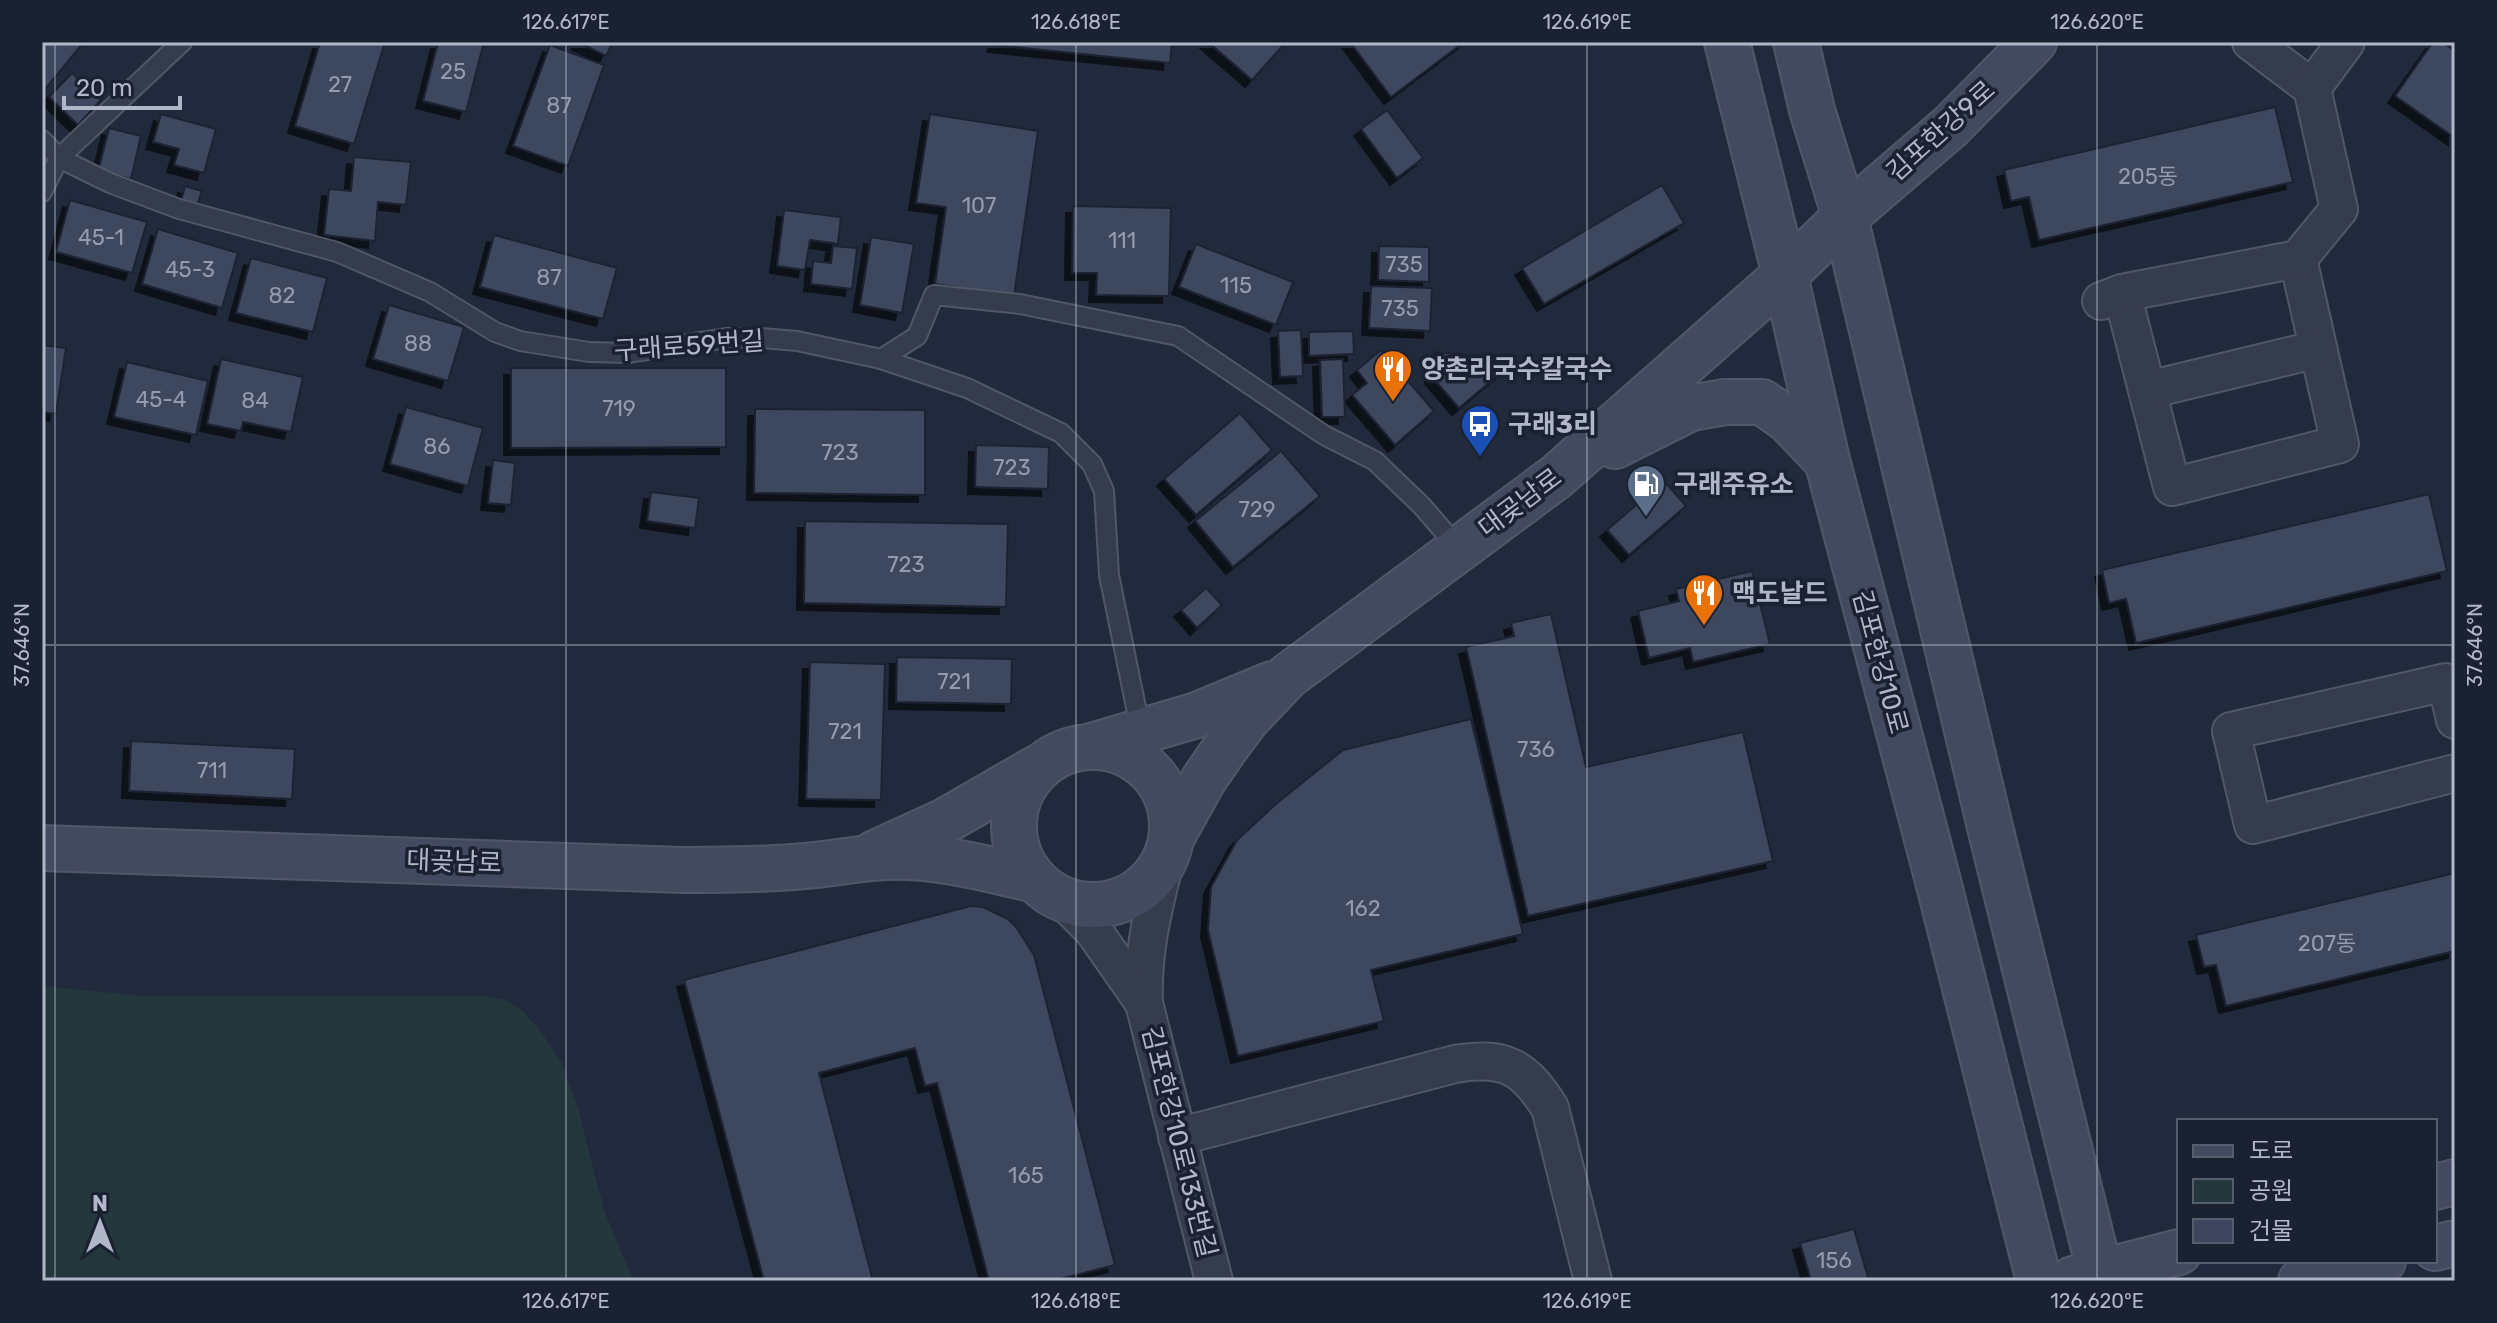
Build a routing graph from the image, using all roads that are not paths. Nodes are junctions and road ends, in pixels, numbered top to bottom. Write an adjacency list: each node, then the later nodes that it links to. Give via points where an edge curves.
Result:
1 (182, 42): 9 (lane)
2 (1727, 42): 13 (street, 김포한강10로)
3 (1796, 42): 11 (street)
4 (2034, 42): 11 (street, 김포한강9로, via 1951,126)
5 (2251, 42): 7 (street)
6 (2346, 42): 7 (street)
7 (2312, 88): 12 (street, via 2339,209)
8 (42, 140): 9 (lane, 구래로59번길)
9 (59, 158): 10 (lane); 15 (lane, 구래로59번길, via 179,209 337,252 430,292 495,332 520,341 627,353 761,338)
10 (42, 192)
11 (1845, 217): 13 (street, 대곶남로); 34 (street, via 1990,827)
12 (2298, 259): 14 (street); 16 (street, via 2110,297)
13 (1785, 275): 17 (street, 김포한강10로); 18 (street, 대곶남로)
14 (2318, 349): 16 (street); 16 (street, via 2340,444 2172,487)
15 (881, 359): 19 (lane, via 917,336 934,295 1020,304 1178,336 1324,435 1375,461); 22 (lane, 구래로59번길, via 967,388 1061,433 1092,464 1104,491 1109,575)
16 (2148, 390)
17 (1827, 460): 18 (street, via 1762,402 1725,402 1691,408); 37 (street, 김포한강10로)
18 (1556, 477): 19 (street, 대곶남로)
19 (1459, 549): 20 (street, 대곶남로)
20 (1288, 676): 22 (street, via 1225,705); 27 (street, via 1224,750)
21 (2455, 720): 25 (street, via 2446,682 2231,731 2253,825)
22 (1141, 732): 23 (street)
23 (1089, 747): 24 (street, via 1063,752); 27 (street, via 1117,750 1141,762 1160,782 1171,807)
24 (1042, 765): 28 (street, via 945,821); 29 (street, via 1016,805 1014,829 1028,872)
25 (2455, 773)
26 (42, 848): 28 (street, 대곶남로, via 682,870 807,866)
27 (1169, 848): 29 (street, via 1149,883 1126,898 1100,905 1072,903); 30 (street, via 1146,938)
28 (866, 857): 29 (street, via 965,863)
29 (1047, 888): 30 (street, via 1100,939)
30 (1144, 1003): 31 (street, 김포한강10로133번길)
31 (1177, 1137): 35 (street, 김포한강10로133번길); 36 (street, via 1455,1064 1496,1061 1527,1078 1550,1108)
32 (2177, 1253): 34 (street)
33 (2375, 1263): 38 (street)
34 (2090, 1278)
35 (1214, 1281)
36 (1593, 1281)
37 (2039, 1281)
38 (2301, 1281)

